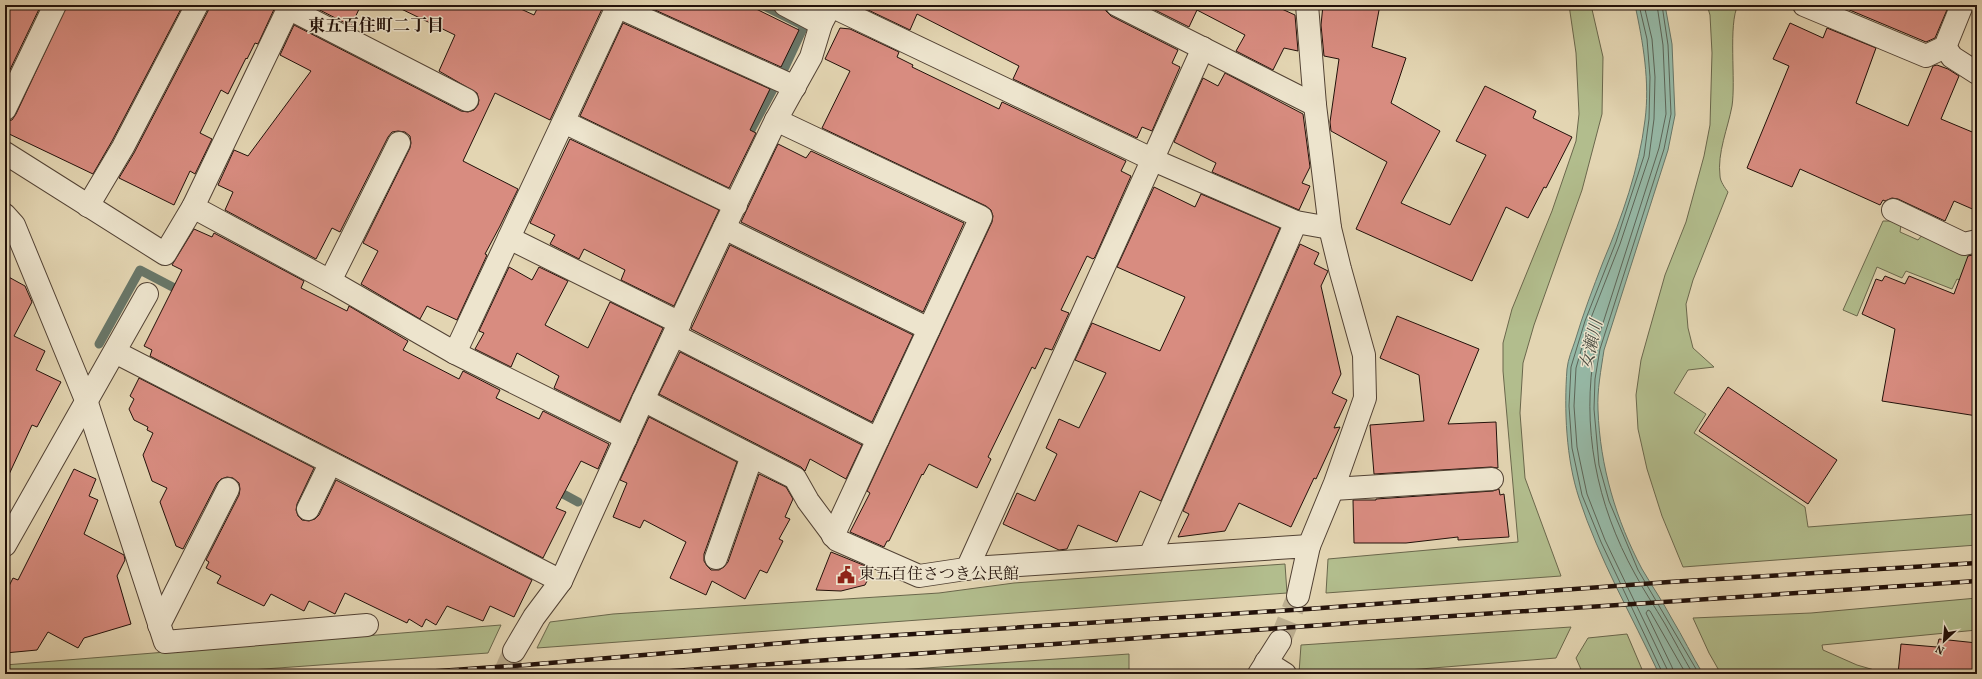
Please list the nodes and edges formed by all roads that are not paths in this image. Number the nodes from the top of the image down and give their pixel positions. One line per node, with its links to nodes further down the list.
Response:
1 (55, 5): 17 (street)
2 (197, 5): 23 (street)
3 (785, 5): 10 (street)
4 (1117, 5): 12 (street)
5 (1307, 5): 16 (street)
6 (1804, 5): 11 (street)
7 (1962, 5): 11 (street)
8 (616, 6): 14 (street); 19 (street)
9 (289, 7): 15 (street); 25 (street)
10 (828, 11): 14 (street); 22 (street)
11 (1945, 47): 13 (street)
12 (1202, 48): 16 (street); 22 (street)
13 (1977, 73)
14 (795, 87): 18 (street)
15 (467, 100)
16 (1315, 105): 30 (street)
17 (5, 109)
18 (776, 120): 24 (street); 36 (street)
19 (564, 122): 24 (street); 31 (street)
20 (399, 143): 33 (street)
21 (5, 152): 23 (street)
22 (1153, 160): 27 (street); 54 (street)
23 (88, 206): 25 (street)
24 (736, 206): 29 (street)
25 (193, 207): 33 (street)
26 (1893, 210): 32 (street)
27 (1296, 222): 30 (street); 52 (street)
28 (8, 227): 39 (street)
29 (724, 228): 35 (street); 36 (street)
30 (1330, 228): 47 (street)
31 (509, 238): 35 (street); 38 (street)
32 (1977, 241)
33 (330, 281): 38 (street)
34 (147, 294): 37 (street)
35 (677, 329): 40 (street); 42 (street)
36 (929, 329): 42 (street)
37 (115, 352): 39 (street); 44 (street)
38 (455, 354): 41 (street)
39 (86, 400): 50 (street); 57 (street)
40 (643, 400): 41 (street); 43 (street)
41 (626, 438): 55 (street)
42 (878, 439): 49 (street)
43 (752, 456): 49 (street); 53 (street)
44 (330, 464): 48 (street); 55 (street)
45 (1492, 479): 47 (street)
46 (228, 489): 57 (street)
47 (1333, 489): 51 (street)
48 (308, 509)
49 (833, 536): 54 (street)
50 (5, 545)
51 (1309, 546): 52 (street); 56 (street)
52 (1150, 556): 54 (street)
53 (716, 558)
54 (967, 569)
55 (561, 581): 60 (street)
56 (1298, 596)
57 (159, 625): 58 (street)
58 (367, 625)
59 (1280, 641): 61 (street)
60 (514, 652)
61 (1262, 668): 62 (street)
62 (1285, 674)

